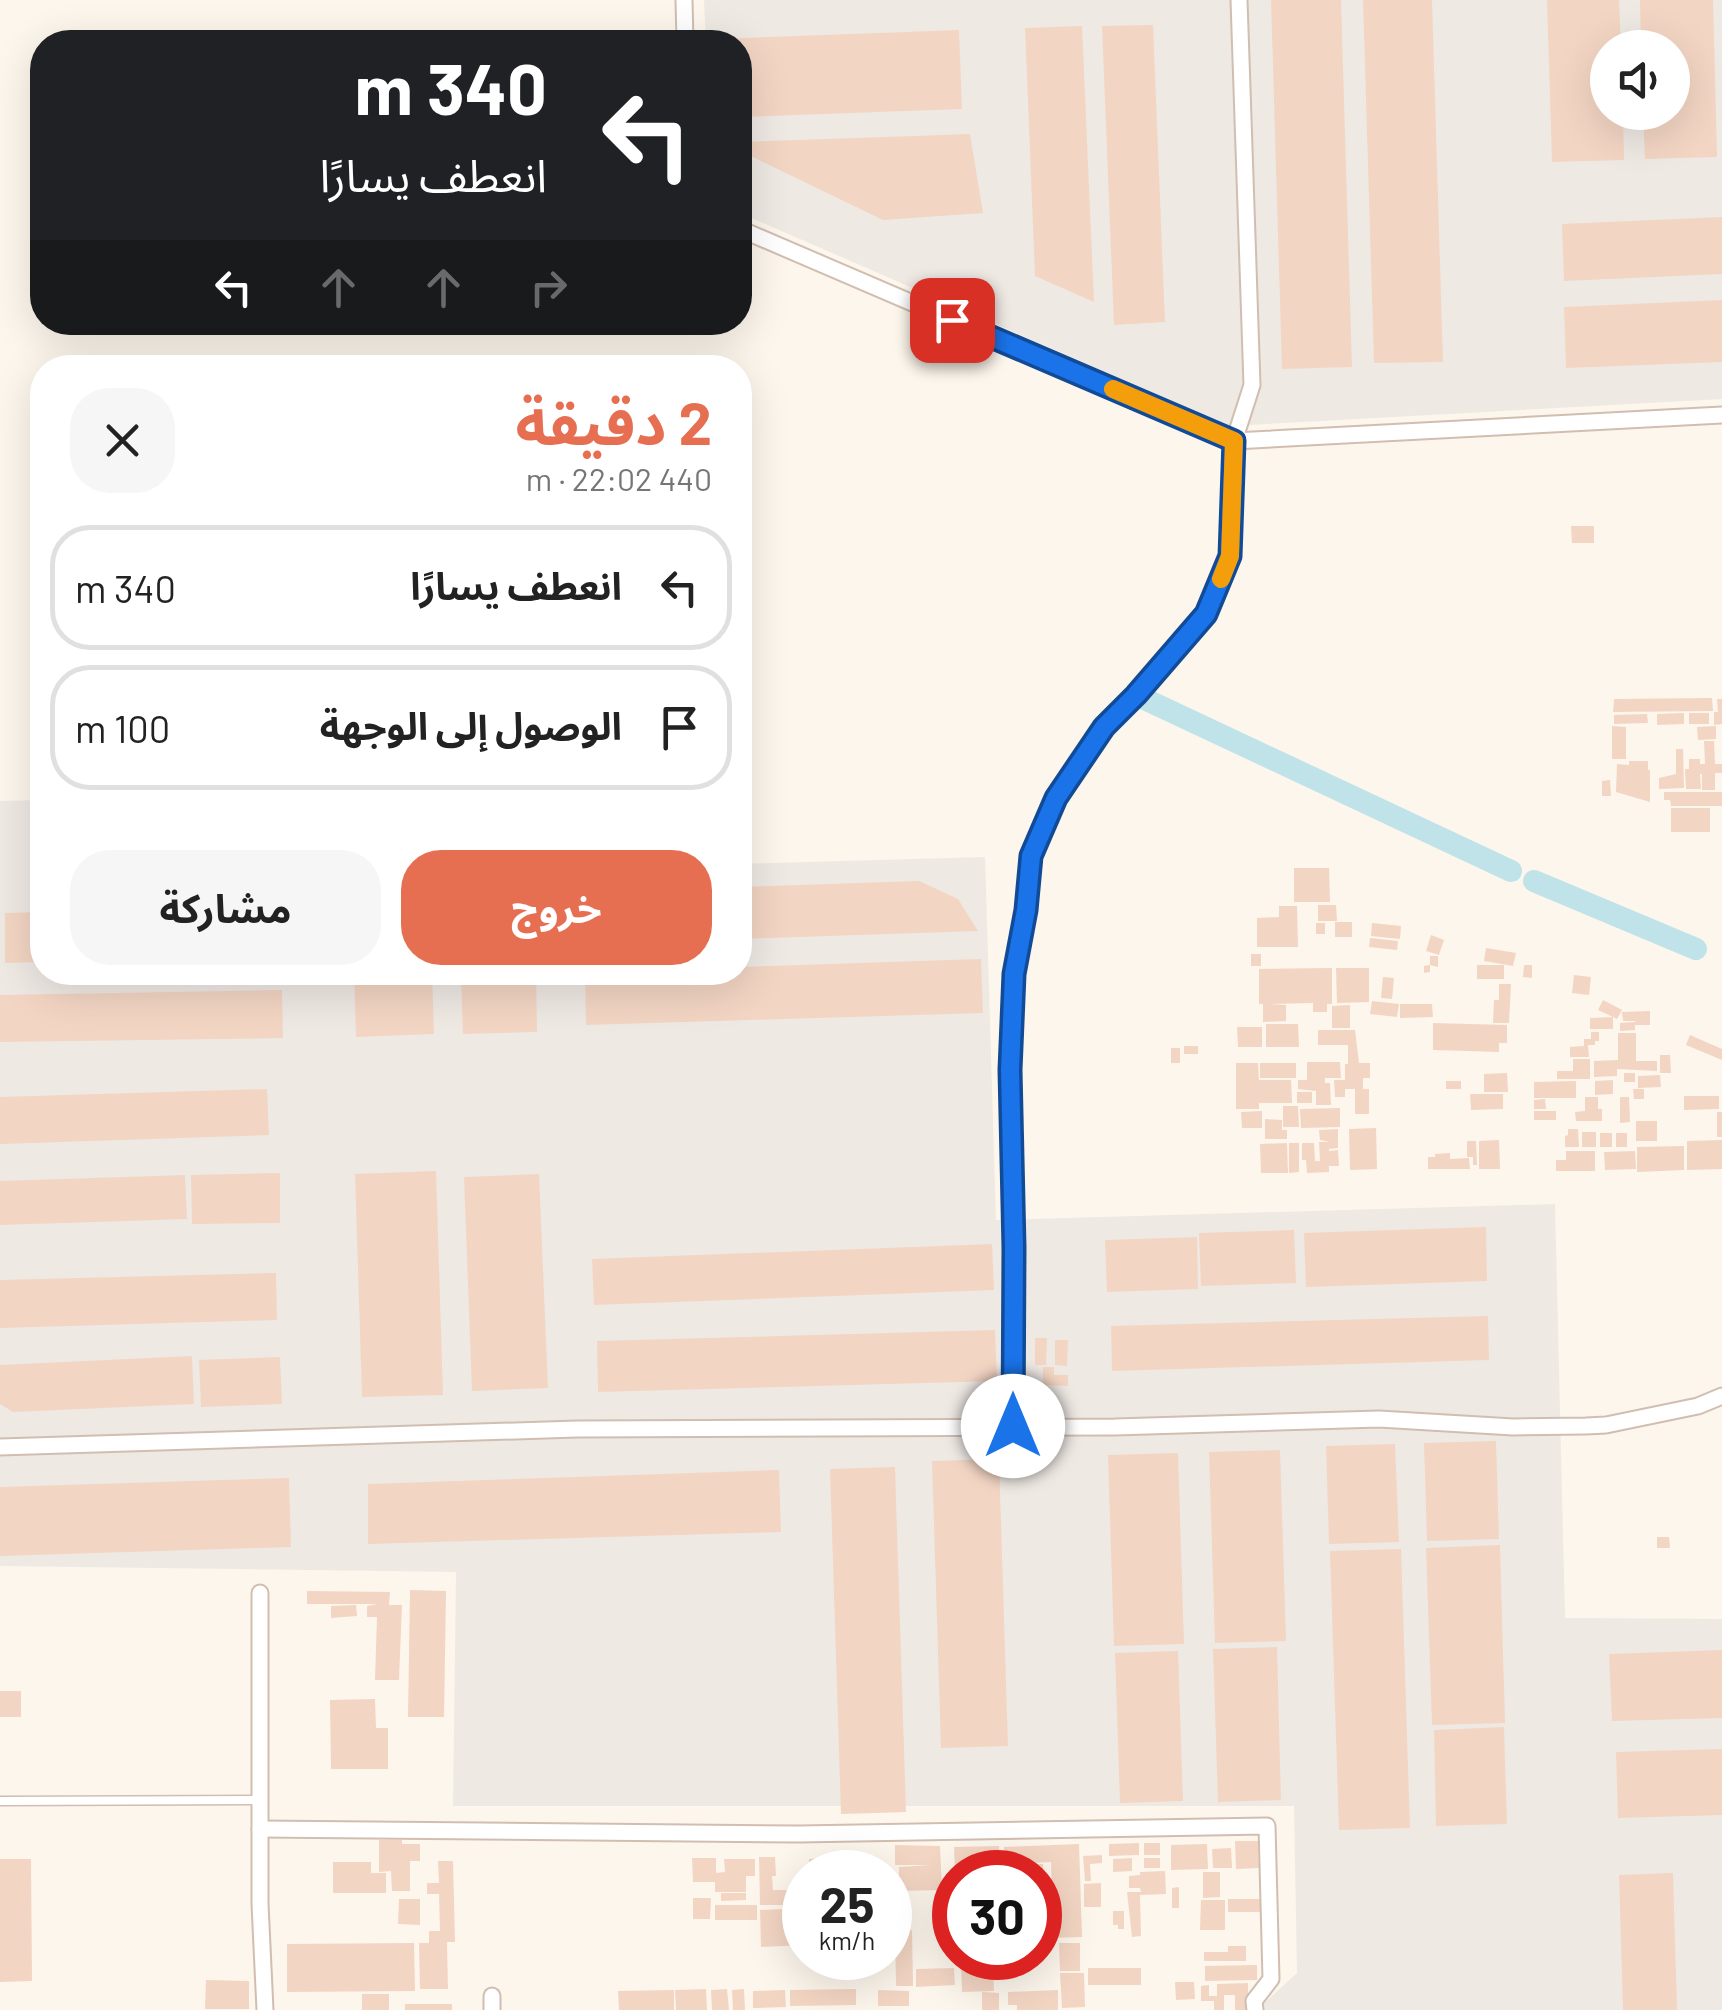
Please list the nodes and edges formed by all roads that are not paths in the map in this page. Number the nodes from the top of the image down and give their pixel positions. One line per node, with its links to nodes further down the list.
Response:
1 (684, 0): 3 (street)
2 (1240, 0): 6 (street)
3 (685, 30)
4 (752, 235): 6 (street)
5 (1722, 416): 6 (street)
6 (1234, 441): 8 (street)
7 (1722, 1396): 8 (street)
8 (1013, 1426): 9 (street)
9 (0, 1447)
10 (260, 1593): 11 (street)
11 (260, 1800): 12 (lane); 13 (street)
12 (0, 1801)
13 (260, 1829): 14 (street); 15 (street)
14 (266, 2010)
15 (1255, 2010)

